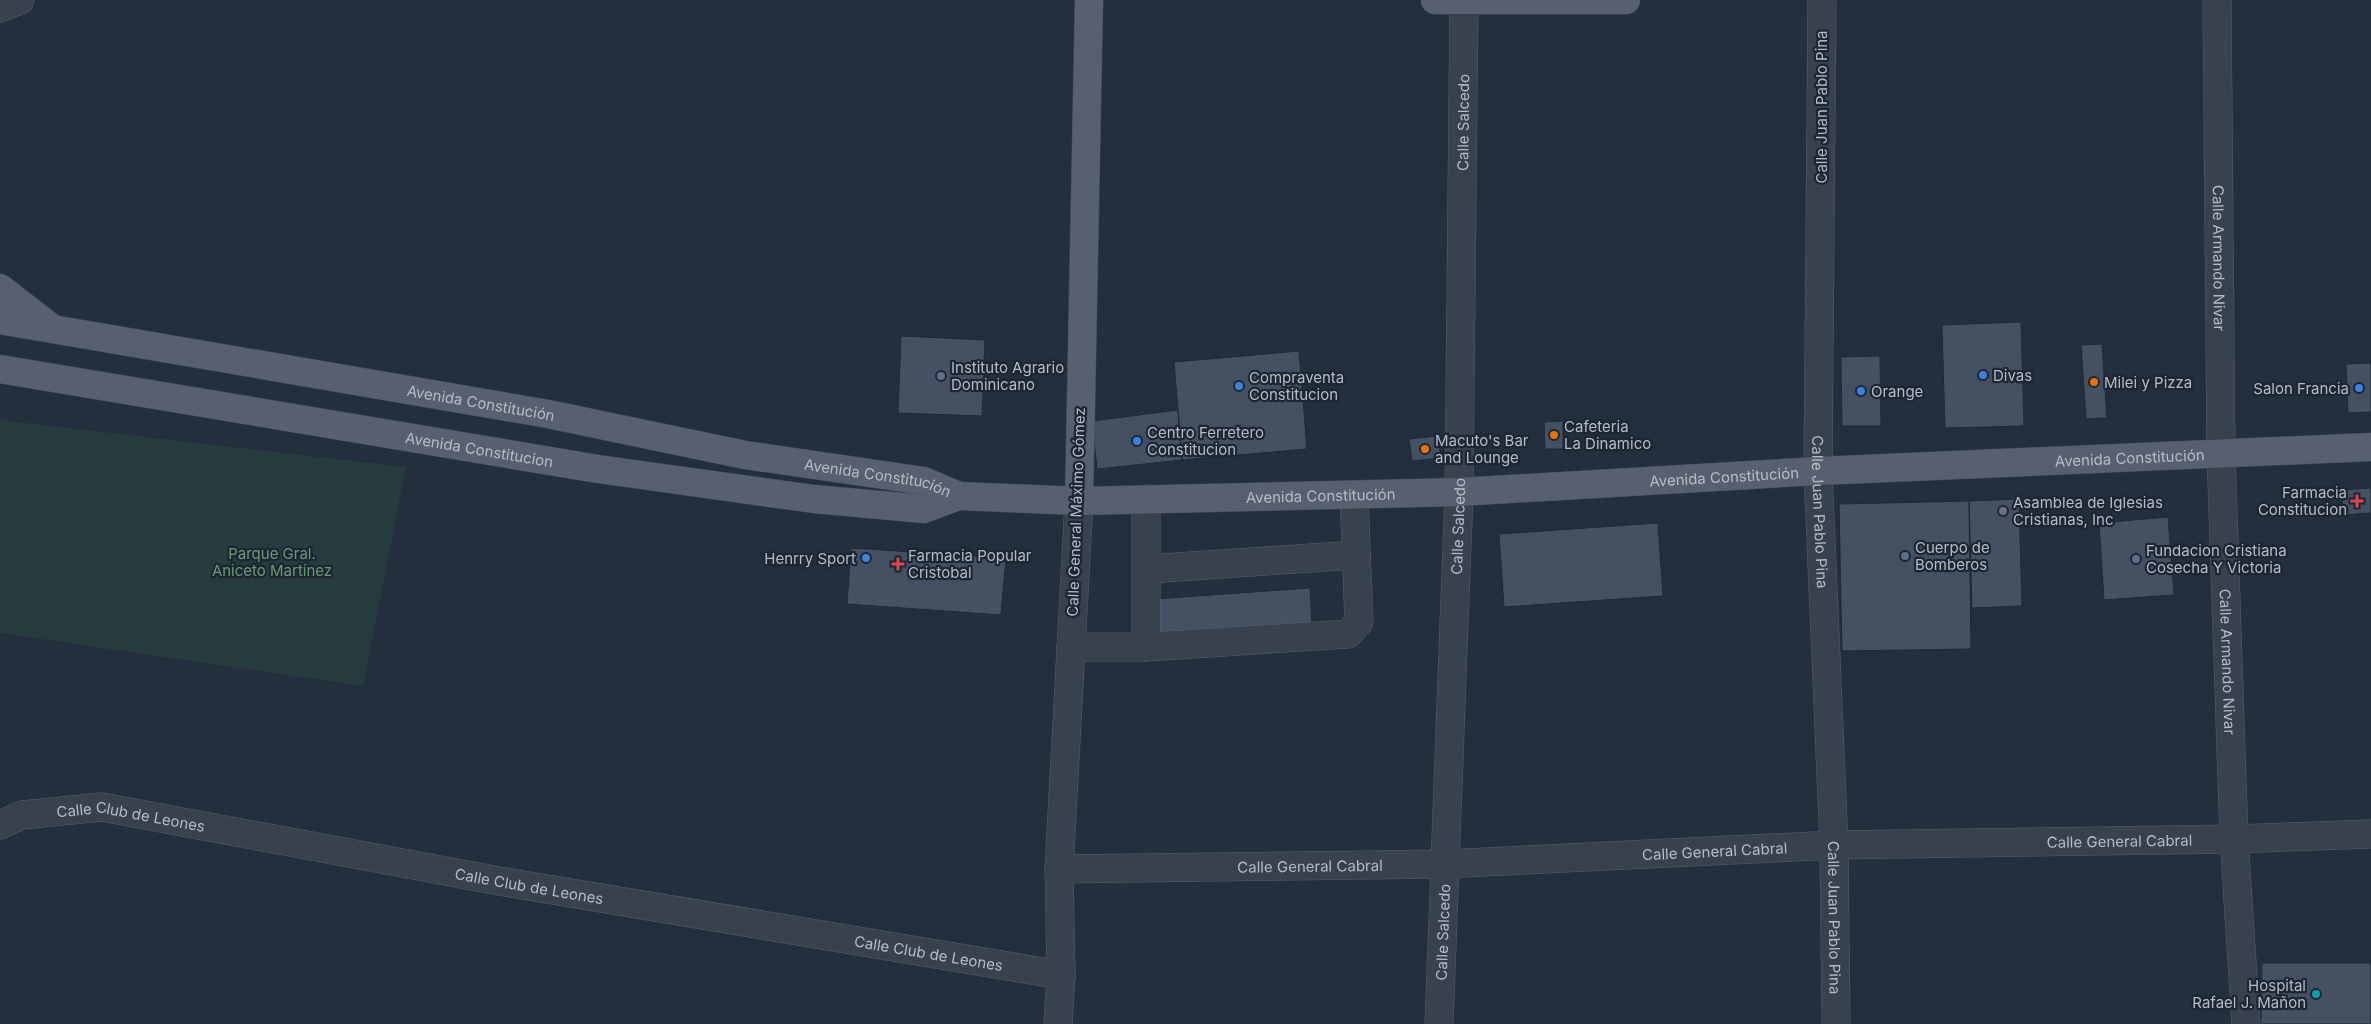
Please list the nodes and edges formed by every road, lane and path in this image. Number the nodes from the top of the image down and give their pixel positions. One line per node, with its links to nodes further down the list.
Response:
1 (20, 0): 8 (street)
2 (1088, 0): 20 (main road, Calle General Máximo Gómez)
3 (1435, 0): 4 (main road)
4 (1464, 0): 5 (main road); 16 (street, Calle Salcedo)
5 (1626, 0)
6 (1822, 0): 15 (street, Calle Juan Pablo Pina)
7 (2217, 0): 14 (street, Calle Armando Nivar)
8 (0, 8)
9 (0, 288): 11 (main road)
10 (0, 320): 11 (main road, Avenida Constitución)
11 (53, 329): 18 (main road, Avenida Constitución)
12 (0, 370): 18 (main road, Avenida Constitucion)
13 (2371, 447): 14 (main road, Avenida Constitución)
14 (2221, 452): 15 (main road, Avenida Constitución); 27 (street, Calle Armando Nivar)
15 (1818, 472): 16 (main road, Avenida Constitución); 28 (street, Calle Juan Pablo Pina)
16 (1460, 492): 17 (main road, Avenida Constitución); 29 (street, Calle Salcedo)
17 (1354, 494): 19 (main road, Avenida Constitución); 21 (street)
18 (958, 496): 20 (main road, Avenida Constitución)
19 (1146, 499): 20 (main road, Avenida Constitución); 22 (street)
20 (1079, 501): 23 (street, Calle General Máximo Gómez)
21 (1356, 555): 22 (street); 24 (street)
22 (1147, 569): 24 (street)
23 (1070, 647): 24 (street); 30 (street, Calle General Máximo Gómez)
24 (1146, 647)
25 (0, 825): 31 (street, Calle Club de Leones)
26 (2371, 834): 27 (street, Calle General Cabral)
27 (2234, 839): 28 (street, Calle General Cabral); 35 (street, Calle Armando Nivar)
28 (1834, 845): 29 (street, Calle General Cabral); 34 (street, Calle Juan Pablo Pina)
29 (1444, 864): 30 (street, Calle General Cabral); 33 (street, Calle Salcedo)
30 (1058, 869): 31 (street, Calle General Máximo Gómez)
31 (1060, 975): 32 (street, Calle General Máximo Gómez)
32 (1058, 1024)
33 (1439, 1024)
34 (1836, 1024)
35 (2246, 1024)

